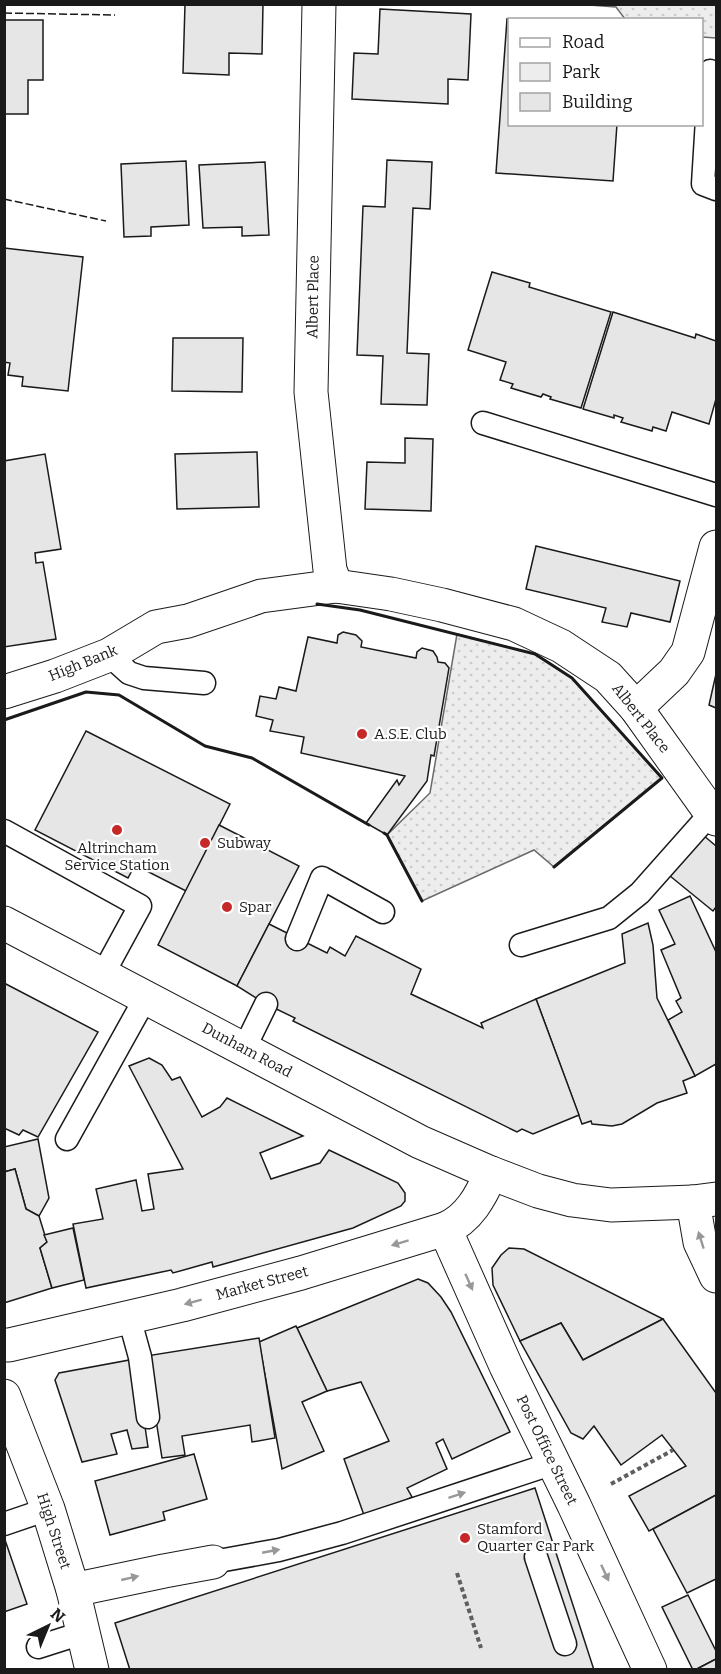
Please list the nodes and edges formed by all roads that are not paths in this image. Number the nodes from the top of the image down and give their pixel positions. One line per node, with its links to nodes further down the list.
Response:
1 (319, 4): 7 (main road, Albert Place)
2 (710, 71): 3 (lane)
3 (717, 189)
4 (483, 423): 5 (lane)
5 (717, 495)
6 (717, 547): 12 (main road)
7 (336, 586): 8 (main road, Albert Place); 12 (main road, Albert Place)
8 (261, 596): 9 (main road, High Bank)
9 (109, 655): 10 (lane); 11 (main road, High Bank)
10 (204, 683)
11 (4, 692)
12 (636, 708): 13 (main road, Albert Place)
13 (714, 816): 18 (lane)
14 (4, 831): 19 (lane)
15 (382, 912): 17 (lane)
16 (4, 923): 19 (main road, Dunham Road)
17 (297, 939)
18 (520, 945)
19 (103, 974): 20 (main road, Dunham Road)
20 (146, 997): 22 (main road, Dunham Road); 23 (lane)
21 (266, 1004): 22 (lane)
22 (244, 1049): 24 (main road, Dunham Road)
23 (67, 1139)
24 (492, 1173): 25 (main road, Dunham Road); 26 (main road, Market Street)
25 (705, 1200): 27 (main road, one-way to 25)
26 (445, 1229): 28 (main road, Market Street, one-way to 28); 32 (main road, Post Office Street, one-way to 32)
27 (717, 1276)
28 (129, 1317): 29 (main road, Market Street); 31 (lane)
29 (4, 1345)
30 (4, 1396): 33 (main road, High Street)
31 (148, 1417)
32 (554, 1463): 36 (lane, one-way to 32); 42 (main road, Post Office Street, one-way to 42)
33 (48, 1509): 34 (lane); 37 (main road, High Street)
34 (4, 1524)
35 (536, 1557): 39 (lane)
36 (213, 1562): 37 (main road, one-way to 36)
37 (73, 1590): 38 (main road, High Street)
38 (82, 1633): 40 (lane); 41 (main road, High Street)
39 (565, 1644)
40 (39, 1647)
41 (92, 1670)
42 (650, 1670)

